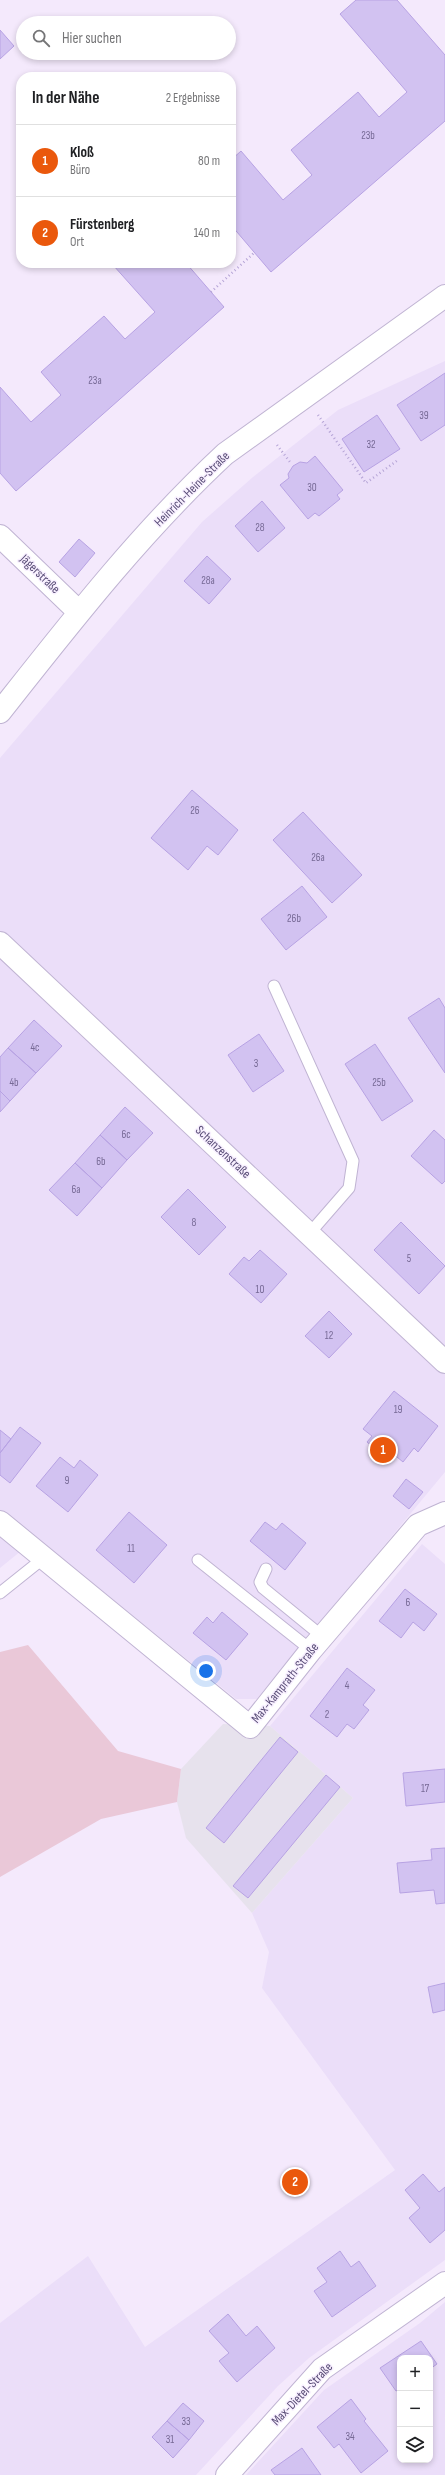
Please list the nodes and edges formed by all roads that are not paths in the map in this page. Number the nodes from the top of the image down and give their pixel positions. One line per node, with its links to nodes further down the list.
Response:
1 (445, 296): 3 (street, Heinrich-Heine-Straße)
2 (0, 536): 3 (street, Jägerstraße)
3 (79, 612): 4 (street, Heinrich-Heine-Straße)
4 (0, 712)
5 (0, 943): 7 (street, Schanzenstraße)
6 (274, 986): 7 (lane)
7 (310, 1234): 8 (street, Schanzenstraße)
8 (445, 1362)
9 (445, 1513): 15 (street, Max-Kamprath-Straße)
10 (0, 1522): 11 (street, Max-Kamprath-Straße)
11 (44, 1557): 14 (lane); 15 (street, Max-Kamprath-Straße)
12 (198, 1560): 15 (lane)
13 (266, 1569): 15 (lane)
14 (0, 1594)
15 (317, 1643)
16 (445, 2283): 17 (street, Max-Dietel-Straße)
17 (227, 2475)

